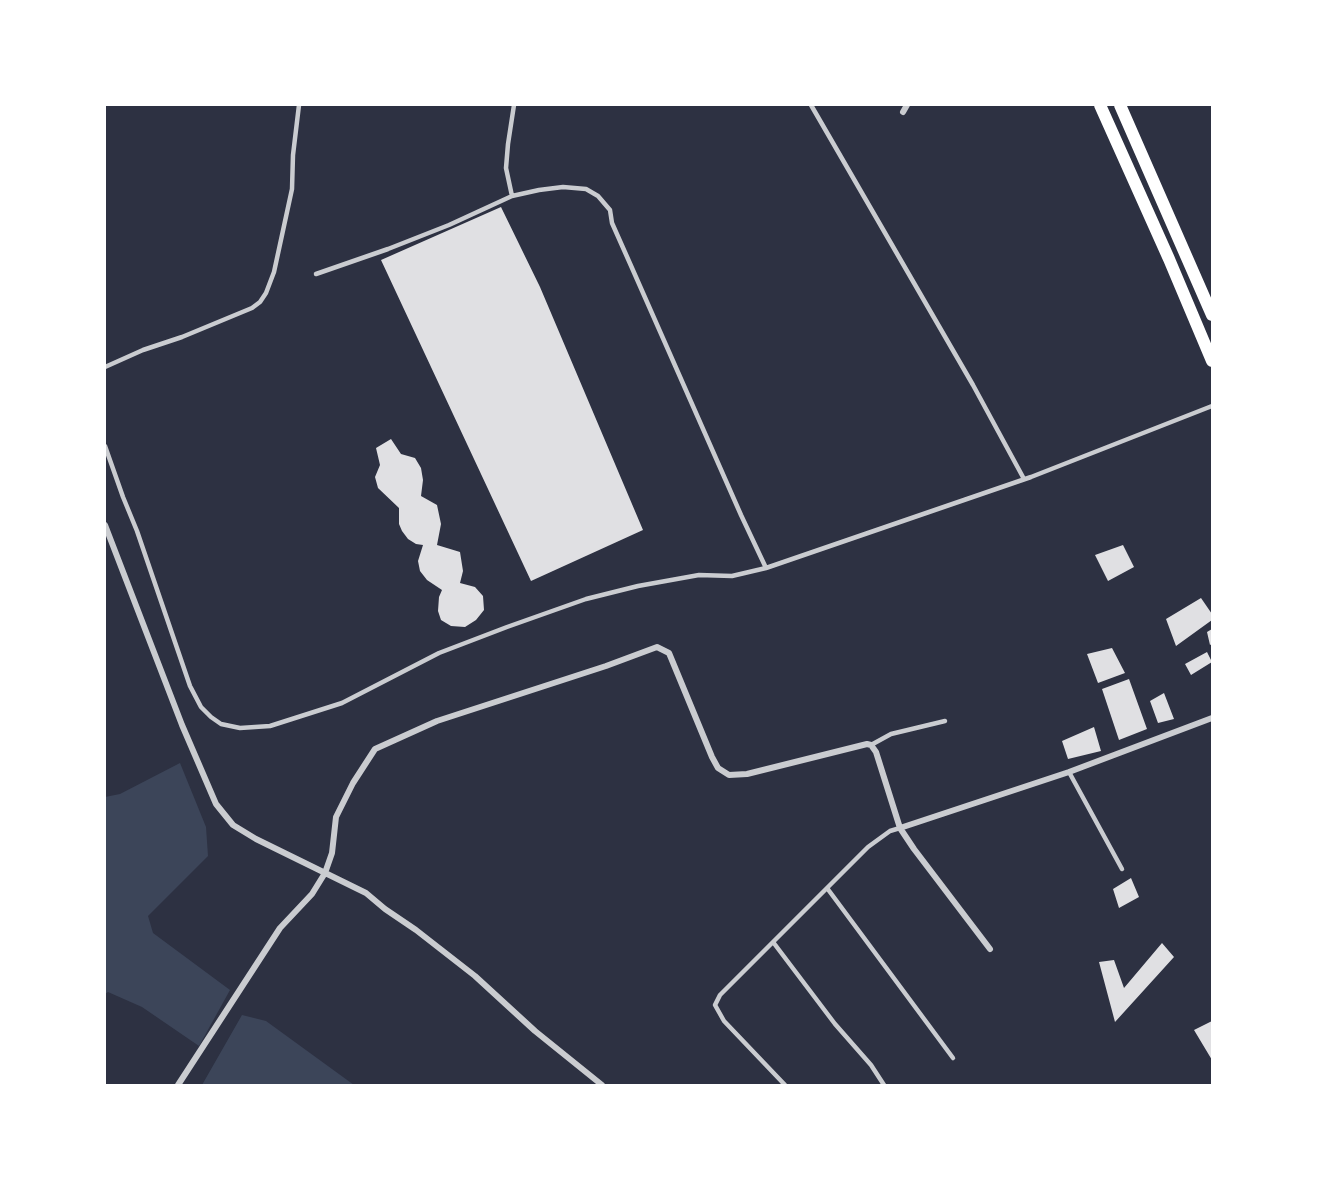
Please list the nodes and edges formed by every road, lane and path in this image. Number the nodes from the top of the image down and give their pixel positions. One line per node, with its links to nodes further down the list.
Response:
1 (299, 105): 10 (lane)
2 (514, 105): 6 (lane)
3 (811, 105): 13 (lane)
4 (1100, 105): 9 (main road)
5 (1120, 105): 8 (main road)
6 (512, 196): 7 (lane); 15 (lane)
7 (316, 274)
8 (1212, 315)
9 (1212, 361)
10 (105, 367)
11 (1212, 406): 13 (lane)
12 (105, 446): 15 (lane)
13 (1024, 479): 15 (lane)
14 (105, 525): 22 (street)
15 (766, 568)
16 (1212, 718): 19 (street)
17 (945, 721): 18 (lane)
18 (871, 744): 20 (street); 22 (street)
19 (1069, 772): 20 (street); 21 (lane)
20 (900, 828): 23 (lane); 25 (street)
21 (1122, 869)
22 (325, 873): 27 (street); 28 (street)
23 (827, 888): 24 (lane); 26 (lane)
24 (773, 942): 29 (lane); 30 (lane)
25 (990, 949)
26 (953, 1058)
27 (178, 1085)
28 (602, 1085)
29 (785, 1085)
30 (884, 1085)

